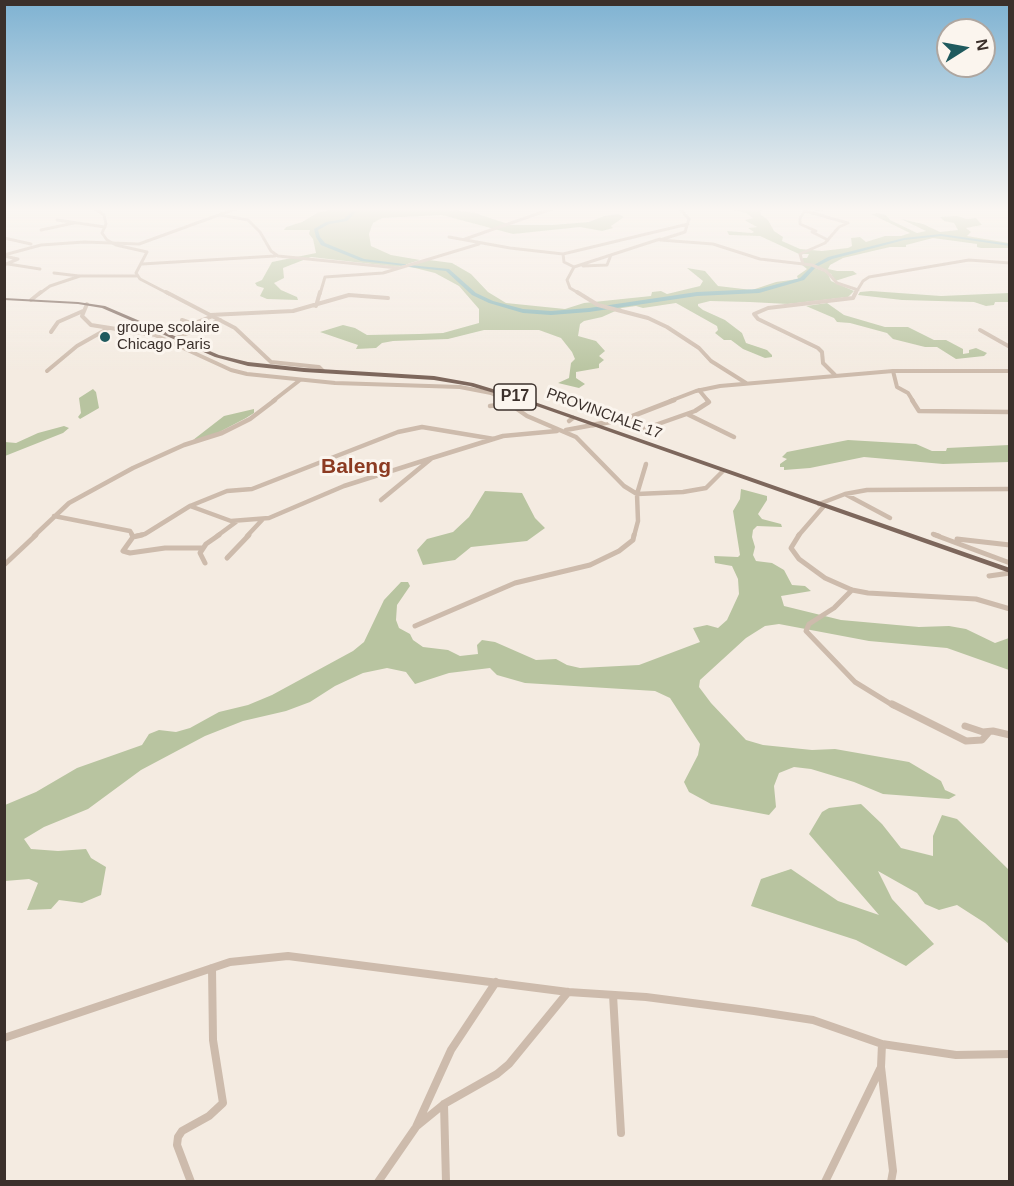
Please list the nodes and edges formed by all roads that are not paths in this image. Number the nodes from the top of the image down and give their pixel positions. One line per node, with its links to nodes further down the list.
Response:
1 (153, 263): 9 (street)
2 (351, 263): 13 (street)
3 (413, 263): 13 (street)
4 (568, 263): 12 (street)
5 (585, 263): 12 (street)
6 (607, 263): 12 (street)
7 (797, 263): 10 (street)
8 (949, 263): 18 (street)
9 (142, 264): 17 (street)
10 (803, 264): 18 (street)
11 (6, 265): 14 (street)
12 (577, 266): 41 (street)
13 (398, 268): 23 (street)
14 (40, 269)
15 (54, 273): 16 (street)
16 (80, 276): 17 (street); 21 (street)
17 (136, 276): 25 (street)
18 (858, 290): 39 (street)
19 (4, 298): 21 (main road, PROVINCIALE 17 / P17)
20 (388, 298): 23 (street)
21 (32, 300): 22 (main road, PROVINCIALE 17 / P17)
22 (87, 304): 24 (street); 33 (main road, PROVINCIALE 17 / P17)
23 (316, 306): 25 (street)
24 (83, 311): 30 (street); 32 (street)
25 (212, 315): 27 (street); 28 (street)
26 (182, 320): 28 (street)
27 (220, 320): 29 (street); 36 (street)
28 (192, 324): 29 (street)
29 (203, 327): 33 (street)
30 (107, 329): 35 (street); 40 (street)
31 (980, 330): 34 (street)
32 (51, 332)
33 (176, 338): 36 (main road, PROVINCIALE 17 / P17)
34 (1010, 347)
35 (47, 371)
36 (323, 371): 43 (main road, PROVINCIALE 17 / P17)
37 (893, 371): 38 (street); 39 (street); 46 (street)
38 (1010, 371)
39 (835, 375): 41 (street)
40 (300, 380): 44 (street); 63 (street)
41 (746, 383): 42 (street)
42 (699, 390): 47 (street); 49 (street)
43 (527, 401): 44 (street); 48 (main road, PROVINCIALE 17 / P17)
44 (512, 404): 45 (street); 51 (street)
45 (490, 406)
46 (1010, 412)
47 (687, 414): 49 (street); 52 (street)
48 (569, 421): 50 (main road, PROVINCIALE 17 / P17); 51 (street)
49 (617, 421): 50 (street)
50 (593, 425): 51 (street); 56 (main road, PROVINCIALE 17 / P17)
51 (561, 430): 53 (street); 58 (street)
52 (734, 437)
53 (494, 439): 54 (street); 62 (street)
54 (432, 458): 60 (street); 65 (street)
55 (646, 464): 58 (street)
56 (723, 471): 58 (street); 61 (main road, PROVINCIALE 17 / P17)
57 (1010, 489): 59 (street)
58 (637, 494): 80 (street)
59 (845, 494): 61 (street); 64 (street)
60 (381, 500)
61 (821, 505): 76 (main road, PROVINCIALE 17 / P17); 78 (street)
62 (190, 506): 66 (street); 68 (street)
63 (54, 516): 68 (street); 75 (street)
64 (890, 518)
65 (263, 519): 66 (street); 72 (street)
66 (238, 521): 71 (street)
67 (933, 534): 69 (street)
68 (133, 537): 71 (street)
69 (950, 539): 70 (street); 74 (street)
70 (1010, 545)
71 (203, 548): 73 (street)
72 (227, 558)
73 (205, 563)
74 (1010, 563)
75 (4, 565)
76 (1010, 572): 77 (street)
77 (989, 576)
78 (852, 590): 79 (street); 82 (street)
79 (1010, 609)
80 (415, 626)
81 (965, 726): 82 (street)
82 (989, 732): 83 (street)
83 (1010, 735)
84 (212, 968): 85 (street); 88 (street); 96 (street)
85 (496, 982): 86 (street); 93 (street)
86 (568, 992): 87 (street); 92 (street)
87 (613, 995): 89 (street); 94 (street)
88 (4, 1038)
89 (882, 1044): 90 (street); 91 (street)
90 (1010, 1054)
91 (881, 1067): 95 (street); 99 (street)
92 (444, 1104): 93 (street); 98 (street)
93 (416, 1127): 97 (street)
94 (621, 1132)
95 (893, 1178)
96 (190, 1182)
97 (378, 1182)
98 (446, 1182)
99 (825, 1182)

